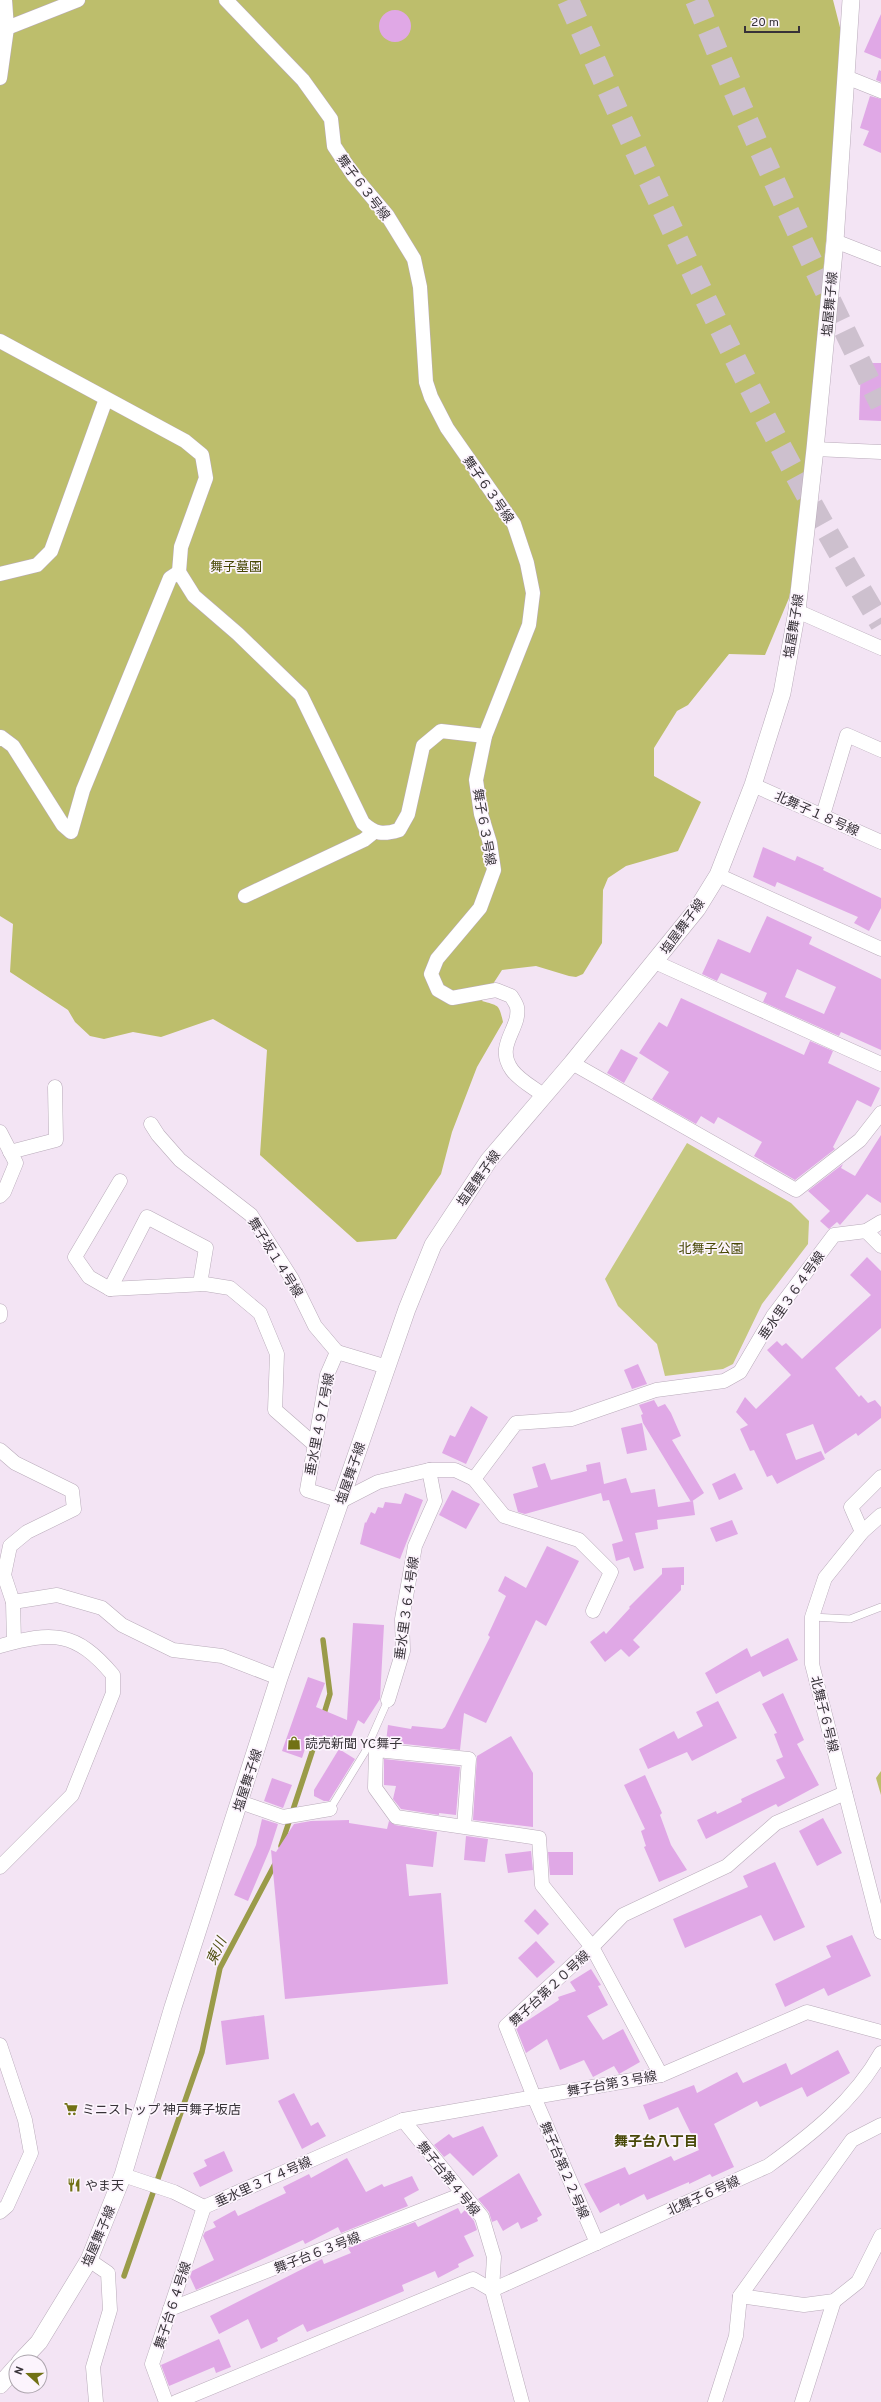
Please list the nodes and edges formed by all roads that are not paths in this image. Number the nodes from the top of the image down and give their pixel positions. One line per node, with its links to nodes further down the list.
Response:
1 (5, 0): 5 (street)
2 (78, 0): 5 (street)
3 (226, 0): 19 (street, 舞子６３号線)
4 (852, 0): 6 (street, 塩屋舞子線)
5 (7, 28): 7 (street)
6 (846, 77): 8 (street); 9 (street, 塩屋舞子線)
7 (0, 78)
8 (881, 91)
9 (835, 241): 10 (street); 13 (street, 塩屋舞子線)
10 (881, 259)
11 (0, 341): 12 (street)
12 (106, 399): 15 (street); 16 (street)
13 (816, 449): 14 (street); 17 (street, 塩屋舞子線)
14 (881, 452)
15 (179, 572): 20 (street); 24 (street)
16 (0, 574)
17 (797, 611): 18 (street); 22 (street, 塩屋舞子線)
18 (881, 648)
19 (485, 736): 24 (street); 33 (street, 舞子６３号線)
20 (0, 739)
21 (881, 750): 23 (street)
22 (753, 785): 23 (street, 北舞子１８号線); 26 (street, 塩屋舞子線)
23 (823, 815): 25 (street, 北舞子１８号線)
24 (374, 832): 27 (street)
25 (881, 842)
26 (718, 875): 28 (street); 29 (street, 塩屋舞子線)
27 (245, 896)
28 (881, 949)
29 (655, 962): 30 (street, 塩屋舞子線); 31 (street)
30 (572, 1063): 33 (street, 塩屋舞子線); 34 (street)
31 (881, 1064)
32 (55, 1087): 37 (street)
33 (544, 1096): 48 (street, 塩屋舞子線)
34 (881, 1113)
35 (151, 1124): 47 (street, 舞子坂１４号線)
36 (0, 1132): 37 (street)
37 (10, 1152): 39 (street)
38 (120, 1181): 44 (street)
39 (0, 1196)
40 (881, 1222): 41 (street)
41 (866, 1231): 42 (street); 53 (street, 垂水里３６４号線)
42 (881, 1246)
43 (200, 1284): 44 (street); 44 (street); 49 (street)
44 (110, 1288)
45 (0, 1311): 46 (street)
46 (0, 1316)
47 (337, 1352): 48 (street); 49 (street, 垂水里４９７号線)
48 (387, 1367): 54 (street, 塩屋舞子線)
49 (315, 1445): 54 (street, 垂水里４９７号線)
50 (0, 1450): 57 (street)
51 (429, 1470): 53 (street); 54 (street); 64 (street, 垂水里３６４号線)
52 (881, 1477): 56 (street)
53 (474, 1479): 59 (street)
54 (341, 1501): 63 (street, 塩屋舞子線)
55 (881, 1515): 56 (street, 北舞子６号線)
56 (862, 1532): 60 (street, 北舞子６号線)
57 (13, 1602): 61 (street); 63 (street)
58 (881, 1607): 60 (lane)
59 (593, 1611)
60 (812, 1617): 65 (street, 北舞子６号線)
61 (14, 1642): 62 (street); 69 (street)
62 (0, 1646)
63 (279, 1678): 66 (street, 塩屋舞子線)
64 (388, 1700): 67 (lane, 垂水里３６４号線)
65 (845, 1792): 70 (street, 北舞子６号線); 71 (street)
66 (240, 1802): 67 (street, 垂水里３６４号線); 79 (street, 塩屋舞子線)
67 (330, 1809)
68 (464, 1827): 68 (street); 71 (street)
69 (0, 1867)
70 (881, 1932)
71 (592, 1947): 75 (street, 舞子台第２０号線); 76 (street, 舞子台第２０号線)
72 (881, 2032): 75 (street, 舞子台第３号線)
73 (0, 2045): 82 (street)
74 (881, 2053): 84 (street, 北舞子６号線)
75 (661, 2075): 76 (street, 舞子台第３号線)
76 (534, 2097): 77 (street, 舞子台第３号線); 84 (street, 舞子台第２２号線)
77 (403, 2120): 80 (street, 舞子台第４号線); 81 (street, 垂水里３７４号線)
78 (881, 2125): 87 (street)
79 (123, 2175): 81 (street, 垂水里３７４号線); 85 (street, 塩屋舞子線)
80 (463, 2194): 86 (street, 舞子台第４号線); 89 (street, 舞子台６３号線)
81 (204, 2207): 89 (street, 舞子台６４号線)
82 (0, 2212)
83 (881, 2236): 88 (street)
84 (597, 2243): 86 (street, 北舞子６号線)
85 (90, 2260): 90 (street, 塩屋舞子線); 93 (street)
86 (492, 2290): 95 (street); 96 (street, 舞子台第４号線)
87 (740, 2296): 88 (street); 97 (street)
88 (834, 2302): 98 (street)
89 (170, 2309): 94 (street, 舞子台６４号線)
90 (28, 2354)
91 (8, 2376): 92 (street)
92 (0, 2385)
93 (96, 2402)
94 (166, 2402)
95 (176, 2402)
96 (522, 2402)
97 (715, 2402)
98 (802, 2402)

